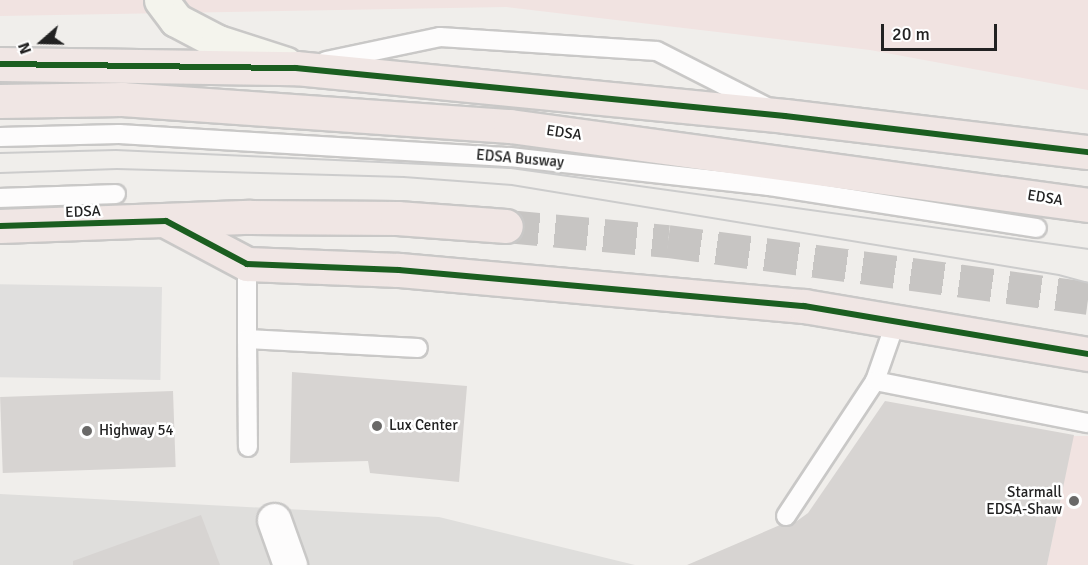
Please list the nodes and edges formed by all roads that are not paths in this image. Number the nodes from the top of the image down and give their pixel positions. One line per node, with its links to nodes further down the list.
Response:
1 (161, 0): 3 (main road)
2 (0, 64): 3 (highway)
3 (296, 68): 5 (highway); 5 (lane)
4 (0, 100): 10 (highway, EDSA)
5 (785, 116): 7 (highway)
6 (0, 137): 14 (lane, EDSA Busway)
7 (1088, 152)
8 (116, 194): 9 (lane)
9 (0, 198)
10 (1088, 205)
11 (166, 221): 12 (highway, EDSA); 13 (highway, EDSA); 15 (highway)
12 (0, 226)
13 (506, 226)
14 (1037, 228)
15 (247, 264): 16 (highway); 17 (lane)
16 (896, 321): 19 (highway); 20 (lane)
17 (247, 339): 18 (lane); 22 (lane)
18 (418, 348)
19 (1088, 354)
20 (875, 381): 21 (lane); 23 (lane)
21 (1088, 423)
22 (248, 447)
23 (786, 516)
24 (274, 520): 25 (street)
25 (291, 565)

